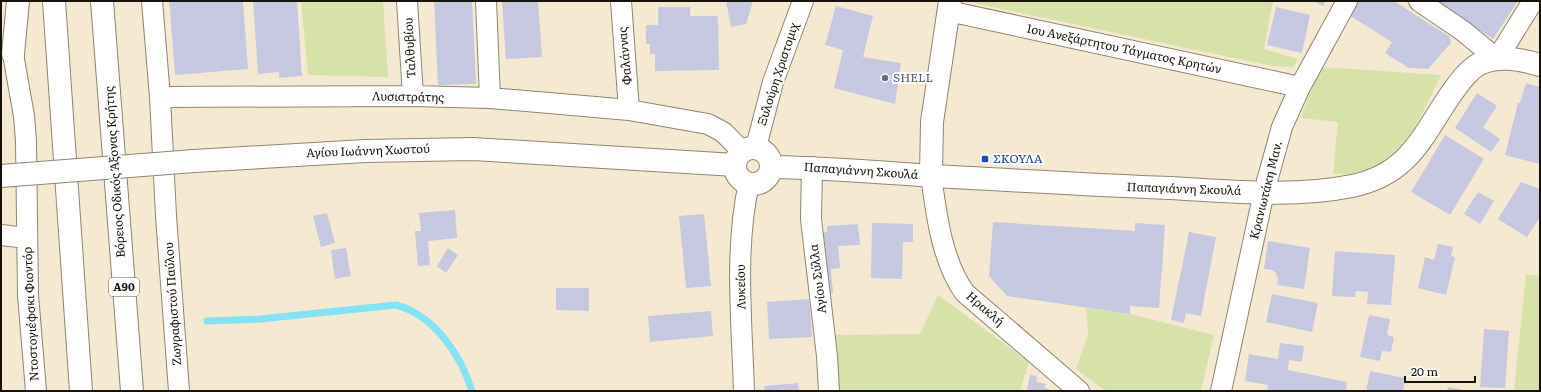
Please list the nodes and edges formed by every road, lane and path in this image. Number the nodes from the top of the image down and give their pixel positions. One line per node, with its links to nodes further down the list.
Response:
1 (11, 1): 14 (street, Ντοστογιέφσκι Φιοντόρ)
2 (18, 1): 14 (main road)
3 (54, 1): 33 (main road)
4 (102, 1): 34 (main road, Βόρειος Οδικός Άξονας Κρήτης / Α90)
5 (152, 1): 20 (street)
6 (407, 1): 19 (street, Ταλθυβίου)
7 (486, 1): 21 (street)
8 (621, 1): 22 (street, Φαλάννας)
9 (802, 1): 23 (street, Ξυλούρη Χριστομιχ)
10 (1347, 1): 18 (street, Κρανιωτάκη Μαν.)
11 (1418, 1): 15 (street)
12 (1533, 1): 15 (street)
13 (949, 6): 18 (street, 1ου Ανεξάρτητου Τάγματος Κρητών); 27 (main road)
14 (13, 54): 17 (street); 31 (street, Ντοστογιέφσκι Φιοντόρ)
15 (1497, 59): 16 (main road, Παπαγιάννη Σκουλά); 29 (main road, Παπαγιάννη Σκουλά)
16 (1540, 65)
17 (1, 80)
18 (1300, 87): 29 (street, Κρανιωτάκη Μαν.)
19 (412, 96): 20 (street, Λυσιστράτης); 21 (street, Λυσιστράτης)
20 (160, 97): 35 (street, Ζωγραφιστού Παύλου)
21 (490, 98): 22 (street, Λυσιστράτης)
22 (629, 110): 23 (street, Λυσιστράτης)
23 (744, 154): 24 (main road); 26 (main road, Αγίου Ιωάννη Χωστού, bridge); 28 (main road)
24 (772, 167): 25 (main road, Παπαγιάννη Σκουλά); 28 (main road)
25 (812, 168): 27 (main road, Παπαγιάννη Σκουλά); 37 (street, Αγίου Σύλλα)
26 (1, 176)
27 (931, 176): 29 (main road, Παπαγιάννη Σκουλά); 38 (street, Ηρακλή)
28 (749, 183): 36 (street, Λυκείου)
29 (1264, 192): 39 (street, Κρανιωτάκη Μαν.)
30 (1, 235): 31 (street)
31 (27, 238): 32 (street, Ντοστογιέφσκι Φιοντόρ)
32 (36, 391)
33 (81, 391)
34 (132, 391)
35 (179, 391)
36 (744, 391)
37 (829, 391)
38 (1080, 391)
39 (1221, 391)

